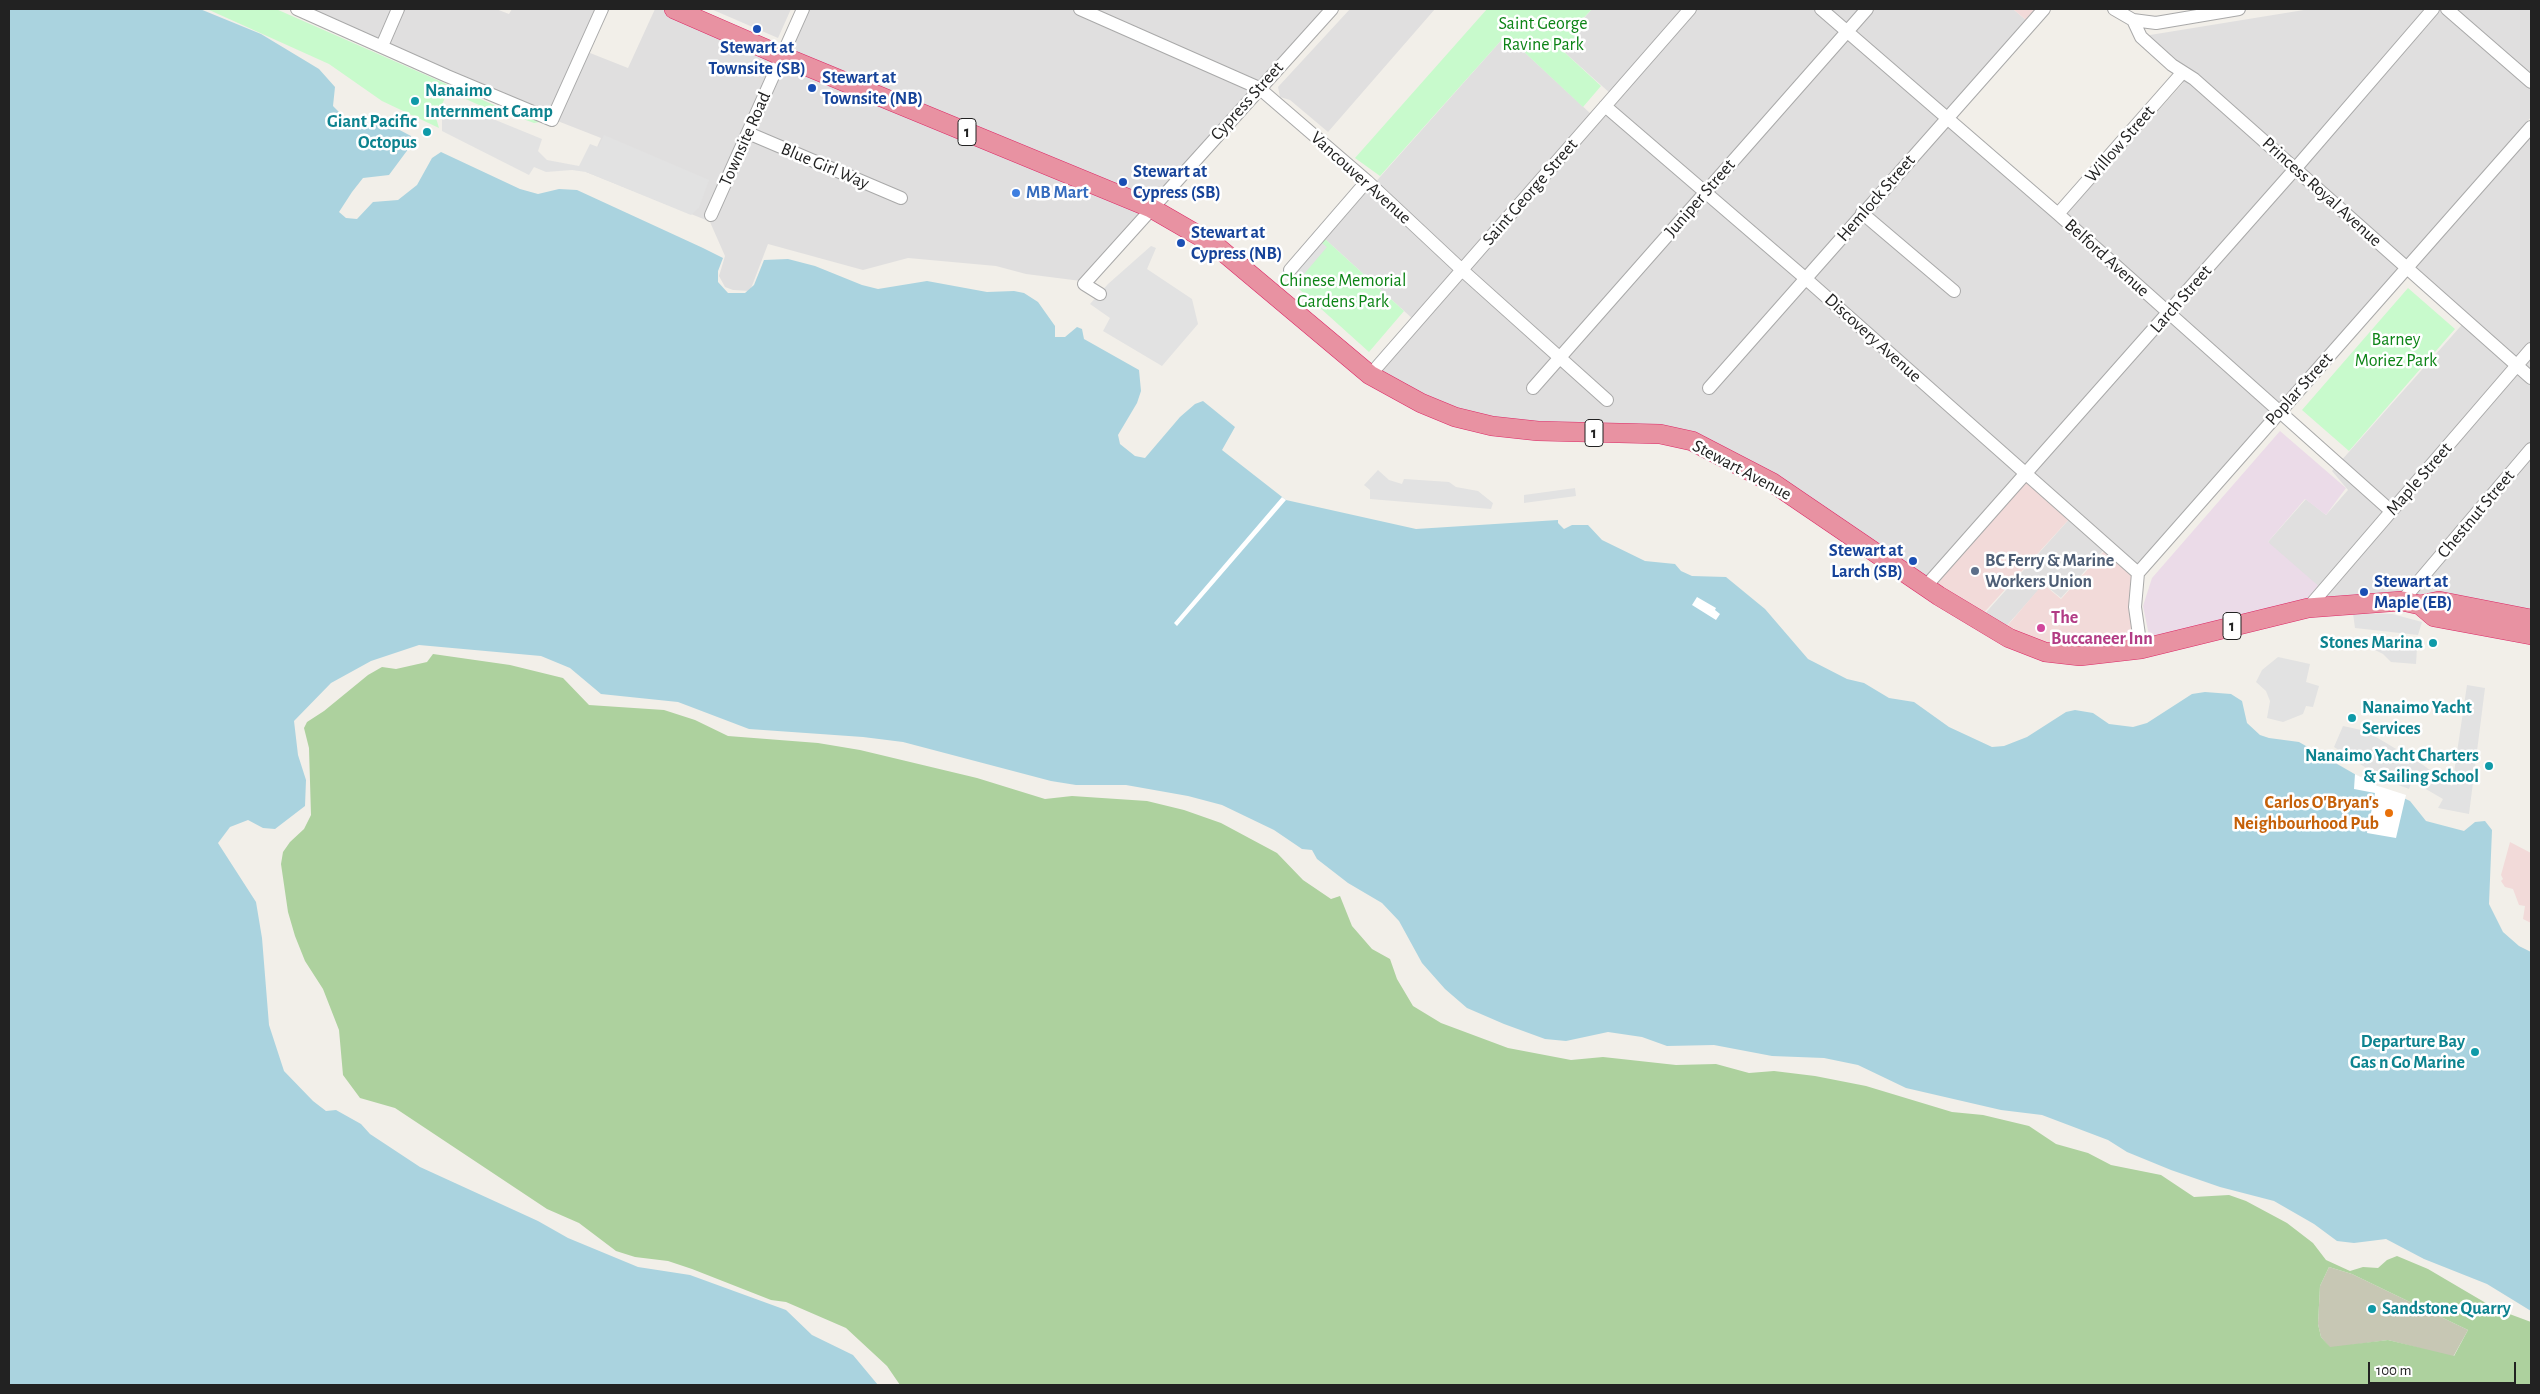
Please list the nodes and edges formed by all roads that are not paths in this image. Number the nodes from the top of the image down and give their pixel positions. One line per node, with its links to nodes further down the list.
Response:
1 (297, 9): 18 (street)
2 (398, 9): 18 (street)
3 (602, 9): 18 (street)
4 (674, 9): 19 (highway, Stewart Avenue / 1)
5 (803, 9): 19 (street, Townsite Road)
6 (1080, 9): 22 (street, Vancouver Avenue)
7 (1332, 9): 22 (street, Cypress Street)
8 (1690, 9): 23 (street, Saint George Street)
9 (1821, 9): 17 (street, Belford Avenue)
10 (1867, 9): 17 (street, Juniper Street)
11 (2044, 9): 24 (street, Hemlock Street)
12 (2114, 9): 16 (street, Princess Royal Avenue)
13 (2239, 9): 16 (street)
14 (2433, 9): 27 (street, Larch Street)
15 (2447, 9): 21 (street)
16 (2133, 20): 20 (street, Princess Royal Avenue)
17 (1846, 31): 24 (street, Belford Avenue); 29 (street, Juniper Street)
18 (382, 46)
19 (782, 56): 26 (street, Townsite Road); 31 (highway, Stewart Avenue / 1)
20 (2182, 73): 27 (street, Princess Royal Avenue); 33 (street, Willow Street)
21 (2531, 82)
22 (1259, 88): 28 (street, Vancouver Avenue); 31 (street, Cypress Street)
23 (1605, 106): 29 (street, Discovery Avenue); 37 (street, Saint George Street)
24 (1946, 118): 32 (street, Hemlock Street); 33 (street, Belford Avenue)
25 (2531, 126): 35 (street, Poplar Street)
26 (748, 133): 30 (street, Blue Girl Way); 34 (street, Townsite Road)
27 (2296, 169): 35 (street, Princess Royal Avenue); 41 (street, Larch Street)
28 (1367, 181): 36 (street); 37 (street, Vancouver Avenue)
29 (1705, 192): 38 (street, Discovery Avenue); 43 (street, Juniper Street)
30 (901, 198)
31 (1151, 208): 40 (street, Cypress Street); 45 (highway, Stewart Avenue / 1)
32 (1862, 213): 38 (street, Hemlock Street); 39 (street)
33 (2058, 214): 41 (street, Belford Avenue)
34 (711, 215)
35 (2407, 268): 44 (street, Princess Royal Avenue); 50 (street, Poplar Street)
36 (1290, 270)
37 (1462, 270): 43 (street, Vancouver Avenue); 45 (street, Saint George Street)
38 (1805, 278): 48 (street, Hemlock Street); 52 (street, Discovery Avenue)
39 (1954, 291)
40 (1100, 294)
41 (2169, 313): 50 (street, Belford Avenue); 52 (street, Larch Street)
42 (2531, 349): 44 (street, Maple Street)
43 (1560, 358): 47 (street, Juniper Street); 49 (street, Vancouver Avenue)
44 (2517, 366): 46 (street, Princess Royal Avenue); 53 (street, Maple Street)
45 (1370, 375): 55 (highway, Stewart Avenue / 1)
46 (2531, 378)
47 (1533, 388)
48 (1709, 388)
49 (1607, 400)
50 (2279, 411): 53 (street, Belford Avenue); 54 (street, Poplar Street)
51 (2531, 449): 56 (street, Chestnut Street)
52 (2026, 474): 54 (street, Discovery Avenue); 55 (street, Larch Street)
53 (2391, 511): 57 (street, Maple Street)
54 (2138, 573): 60 (street)
55 (1926, 586): 60 (highway, Stewart Avenue / 1)
56 (2411, 603): 57 (highway, Stewart Avenue / 1); 58 (highway, Stewart Avenue / 1); 59 (highway)
57 (2308, 608): 60 (highway, Stewart Avenue / 1)
58 (2531, 618)
59 (2531, 635)
60 (2141, 649)

